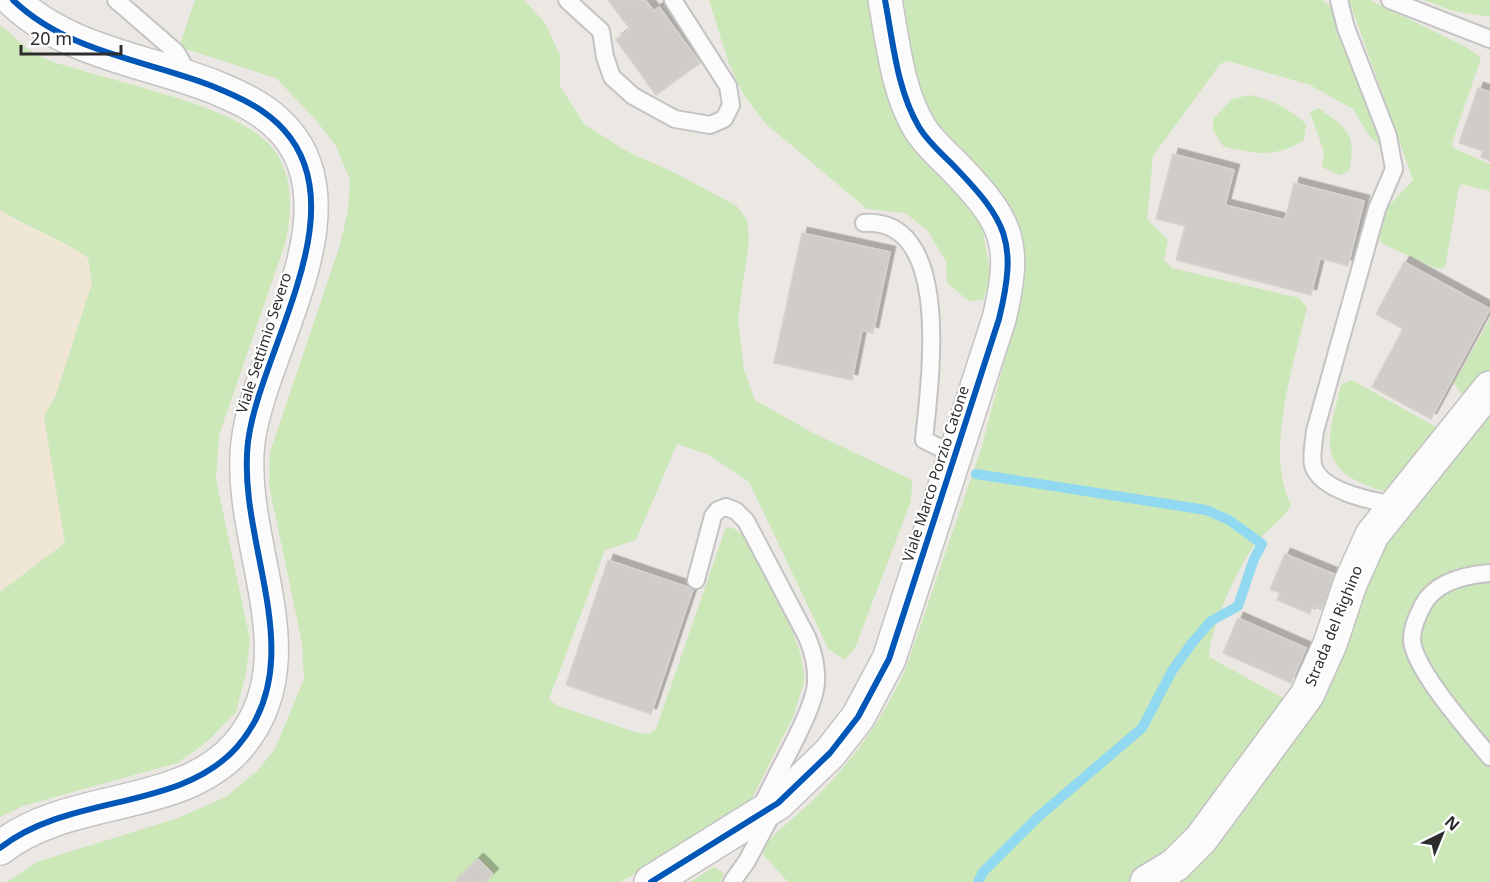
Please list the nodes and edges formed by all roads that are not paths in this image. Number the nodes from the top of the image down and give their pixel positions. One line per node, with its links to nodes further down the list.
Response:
1 (14, 0): 9 (street, Viale Settimio Severo)
2 (116, 0): 9 (lane)
3 (567, 0): 4 (lane)
4 (673, 0)
5 (885, 0): 12 (street, Viale Marco Porzio Catone)
6 (1339, 0): 13 (lane)
7 (1390, 0): 8 (lane)
8 (1490, 39)
9 (191, 78): 18 (street, Viale Settimio Severo)
10 (864, 223): 12 (lane)
11 (1490, 388): 13 (street, Strada del Righino)
12 (955, 455): 17 (street, Viale Marco Porzio Catone)
13 (1396, 505): 21 (street, Strada del Righino)
14 (1490, 573): 16 (lane)
15 (696, 580): 17 (lane)
16 (1490, 757)
17 (767, 810): 19 (street, Viale Marco Porzio Catone); 20 (lane)
18 (0, 848)
19 (651, 882)
20 (732, 882)
21 (1148, 882)

